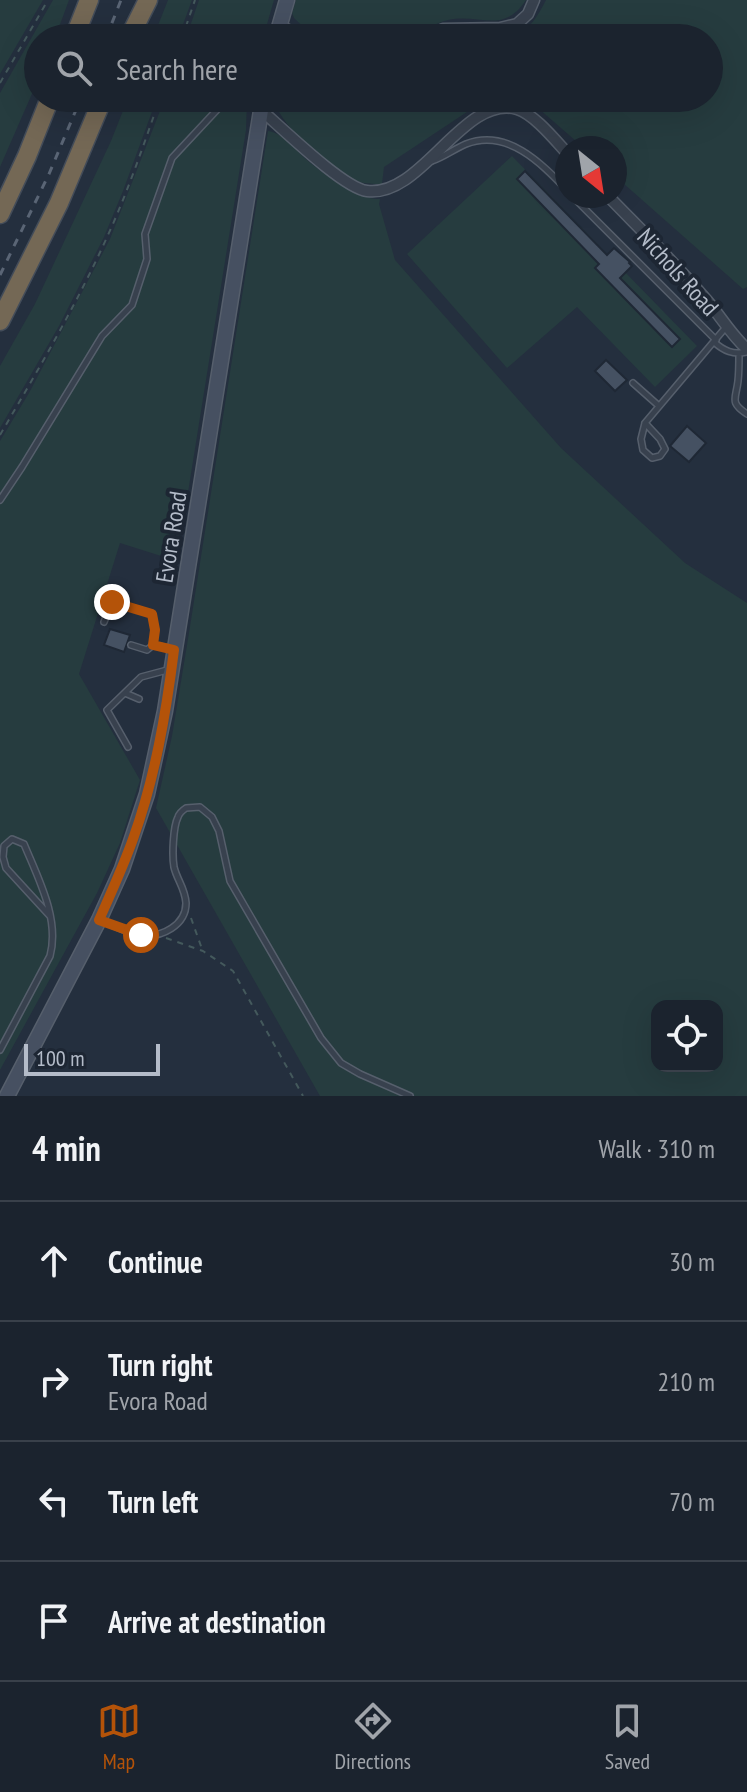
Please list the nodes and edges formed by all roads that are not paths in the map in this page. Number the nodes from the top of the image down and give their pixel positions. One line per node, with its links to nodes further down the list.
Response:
1 (86, 0): 5 (highway)
2 (145, 0): 6 (highway)
3 (287, 0): 7 (street)
4 (534, 0): 8 (street)
5 (78, 24)
6 (134, 24)
7 (280, 24)
8 (517, 24)
9 (44, 112): 21 (highway)
10 (97, 112): 22 (highway)
11 (215, 112): 30 (lane)
12 (261, 112): 34 (street, Evora Road)
13 (270, 112): 17 (street)
14 (489, 112): 17 (street)
15 (522, 112): 16 (street)
16 (555, 140)
17 (424, 164): 18 (lane)
18 (555, 177)
19 (584, 208): 24 (lane)
20 (620, 208): 23 (street, Nichols Road)
21 (0, 214)
22 (0, 321)
23 (726, 327): 24 (lane); 25 (street, Nichols Road)
24 (715, 341): 25 (lane); 27 (lane)
25 (744, 352): 28 (lane)
26 (633, 383): 27 (lane)
27 (659, 406): 29 (lane)
28 (747, 414)
29 (645, 423): 29 (lane)
30 (0, 500)
31 (104, 622): 33 (lane)
32 (131, 645): 33 (lane)
33 (153, 645): 34 (lane)
34 (174, 650): 35 (street, Evora Road)
35 (172, 668): 36 (lane); 40 (street, Evora Road)
36 (125, 693): 37 (lane); 38 (lane)
37 (139, 699)
38 (128, 747)
39 (50, 916): 39 (lane); 41 (lane)
40 (99, 920): 42 (street, Evora Road); 43 (lane)
41 (0, 1050)
42 (7, 1096)
43 (410, 1096)

